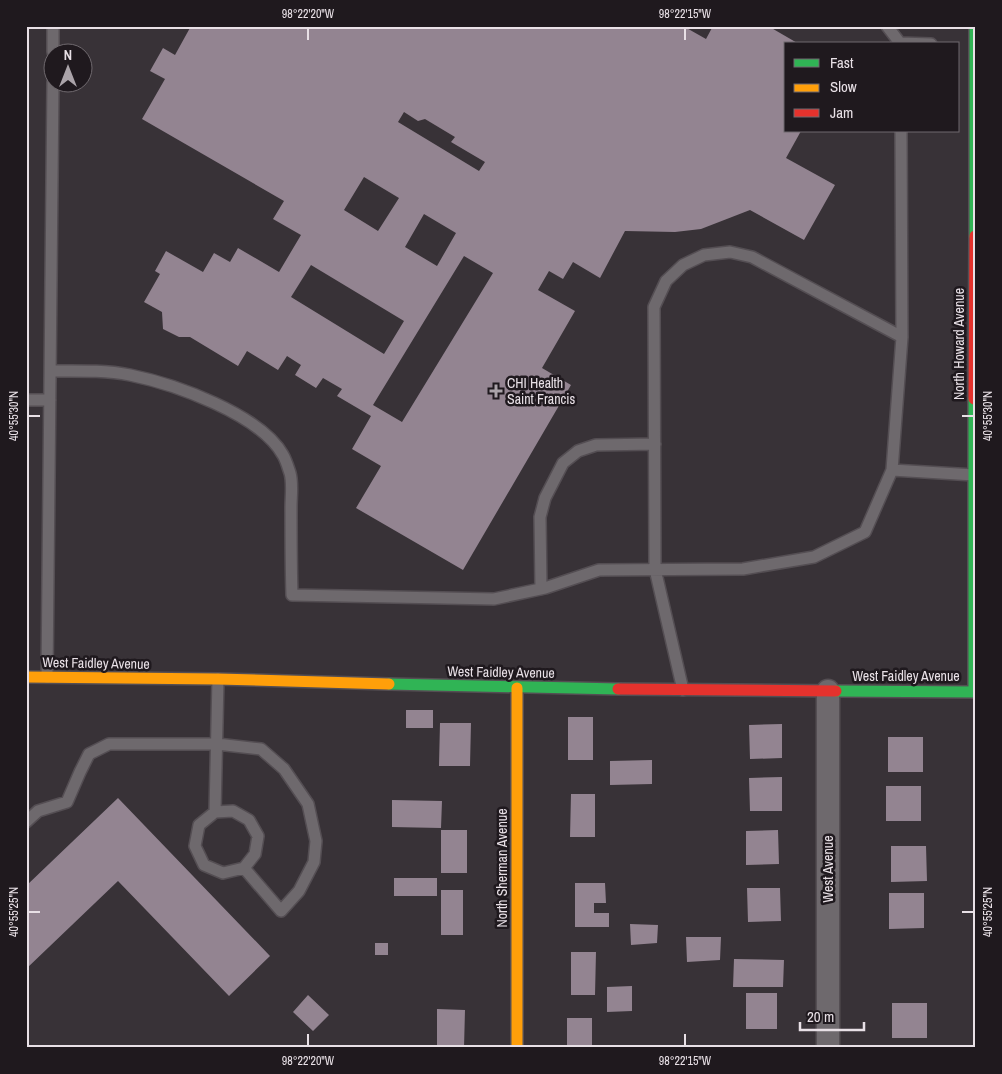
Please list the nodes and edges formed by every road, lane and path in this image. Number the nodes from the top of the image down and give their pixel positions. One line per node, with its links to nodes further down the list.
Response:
1 (53, 26): 4 (lane)
2 (887, 26): 5 (lane)
3 (974, 26): 6 (street, North Howard Avenue)
4 (53, 42)
5 (899, 42)
6 (972, 45): 15 (street, North Howard Avenue)
7 (53, 92): 10 (lane)
8 (901, 132): 9 (lane)
9 (902, 337): 13 (lane); 14 (lane)
10 (50, 371): 12 (lane); 17 (lane)
11 (26, 400): 12 (lane)
12 (50, 400): 19 (lane)
13 (654, 444): 16 (lane); 17 (lane)
14 (892, 470): 15 (lane); 16 (lane)
15 (974, 475): 24 (street, North Howard Avenue)
16 (654, 568): 17 (lane); 22 (lane)
17 (541, 588)
18 (26, 676): 19 (street, West Faidley Avenue)
19 (47, 677): 20 (street, West Faidley Avenue)
20 (218, 679): 21 (street, West Faidley Avenue); 25 (lane)
21 (517, 688): 22 (street, West Faidley Avenue); 29 (street, North Sherman Avenue)
22 (683, 690): 23 (street, West Faidley Avenue)
23 (828, 691): 24 (street, West Faidley Avenue); 30 (street, West Avenue)
24 (975, 692)
25 (217, 744): 26 (lane); 27 (lane); 28 (lane)
26 (215, 812): 28 (lane); 28 (lane)
27 (26, 822)
28 (244, 868)
29 (517, 1048)
30 (828, 1048)

